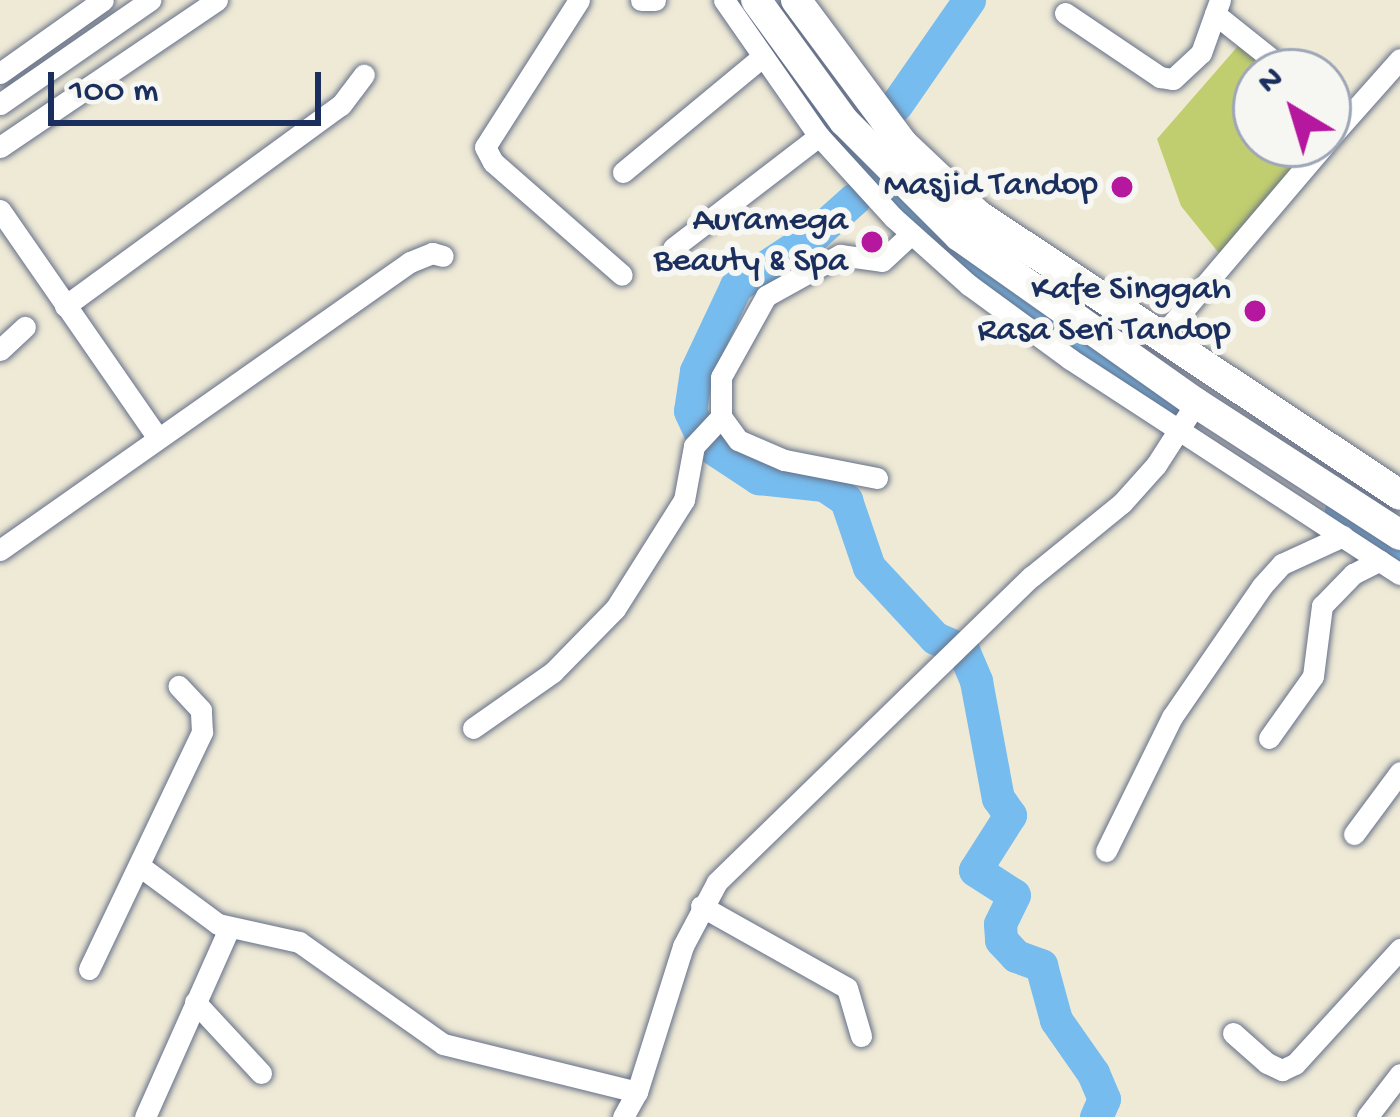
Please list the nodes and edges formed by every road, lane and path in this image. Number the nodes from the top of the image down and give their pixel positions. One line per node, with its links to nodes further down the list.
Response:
1 (104, 0): 15 (street)
2 (150, 0): 17 (street)
3 (217, 0): 20 (street)
4 (579, 0): 27 (street)
5 (641, 0): 6 (street)
6 (655, 0)
7 (724, 0): 13 (street)
8 (756, 0): 32 (main road)
9 (796, 0): 30 (main road)
10 (1217, 7): 11 (street); 12 (street)
11 (1065, 13)
12 (1262, 48)
13 (761, 58): 19 (street); 22 (street)
14 (1400, 59): 18 (street)
15 (0, 73)
16 (364, 74): 28 (street)
17 (0, 104)
18 (1352, 112)
19 (819, 136): 24 (street); 25 (street)
20 (0, 147)
21 (1304, 168): 30 (street)
22 (623, 172)
23 (0, 210): 28 (street)
24 (911, 234): 32 (street); 33 (street)
25 (673, 248)
26 (442, 256): 34 (street)
27 (622, 275)
28 (65, 306): 34 (street)
29 (25, 327): 31 (street)
30 (1159, 339): 36 (main road)
31 (0, 350)
32 (1187, 417): 37 (street); 38 (main road); 49 (street)
33 (719, 419): 35 (street); 43 (street)
34 (158, 438): 39 (street)
35 (878, 478)
36 (1400, 495)
37 (1342, 536): 40 (street); 47 (street)
38 (1400, 536)
39 (0, 550)
40 (1380, 560): 41 (street); 44 (street)
41 (1400, 574)
42 (179, 686): 48 (street)
43 (473, 728)
44 (1269, 738)
45 (1400, 772): 46 (street)
46 (1354, 834)
47 (1106, 851)
48 (141, 867): 50 (street); 52 (street)
49 (701, 906): 55 (street); 58 (street)
50 (229, 928): 53 (street); 58 (street)
51 (1400, 949): 54 (street)
52 (89, 969)
53 (195, 1002): 56 (street); 59 (street)
54 (1233, 1034)
55 (861, 1036)
56 (261, 1073)
57 (1400, 1074): 61 (street)
58 (637, 1092): 60 (street)
59 (145, 1117)
60 (623, 1117)
61 (1367, 1117)

